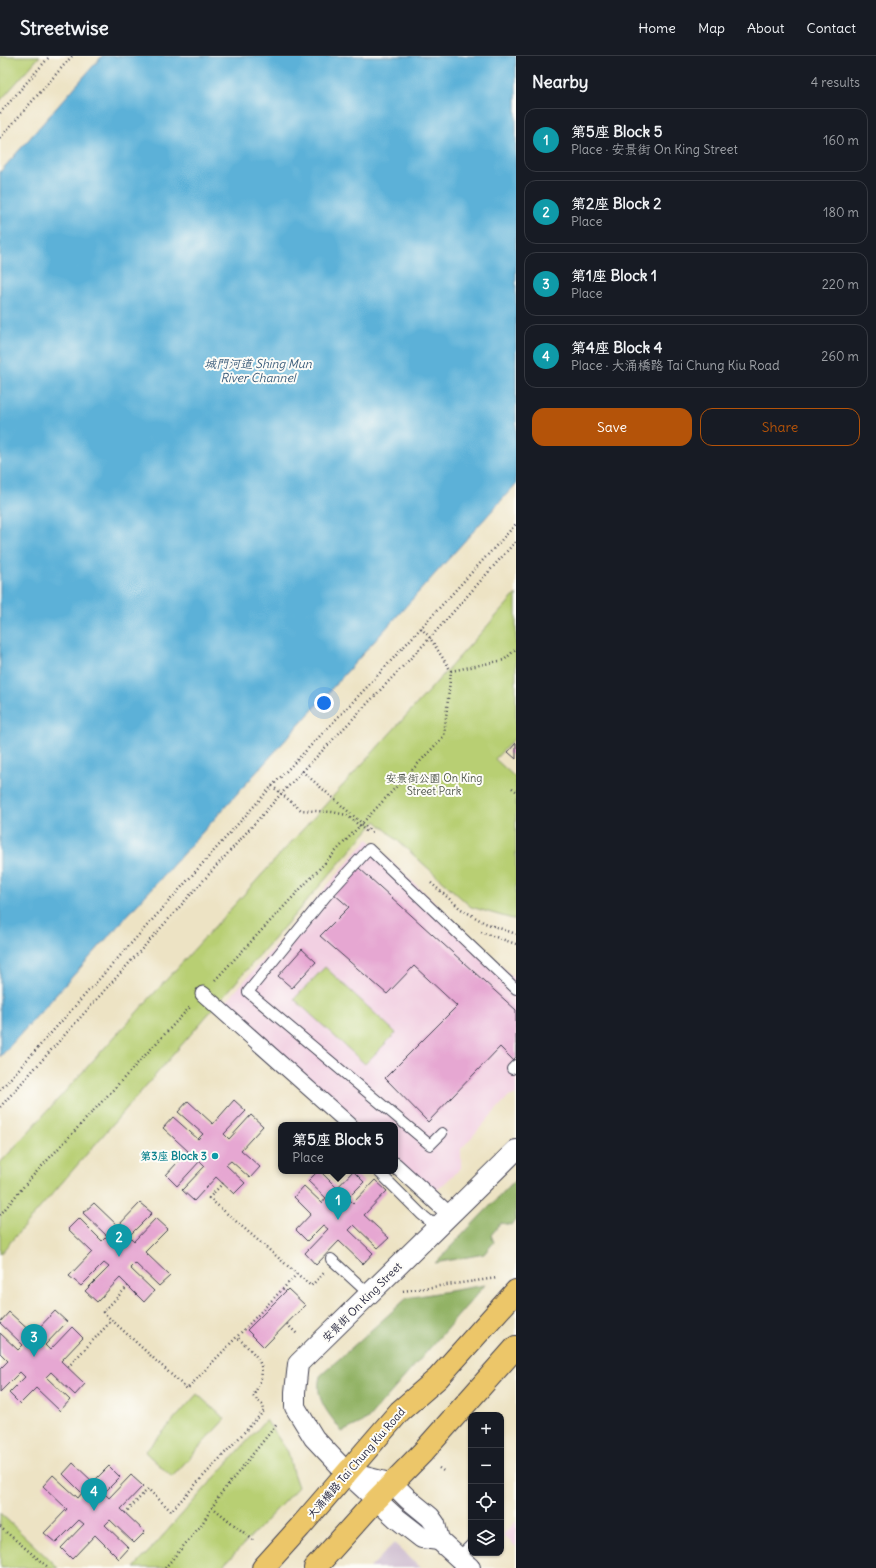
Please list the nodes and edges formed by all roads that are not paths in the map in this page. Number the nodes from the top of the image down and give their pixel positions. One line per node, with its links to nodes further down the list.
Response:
1 (516, 989): 4 (lane)
2 (203, 994): 3 (street)
3 (347, 1122)
4 (442, 1133)
5 (516, 1150): 8 (street, 安景街 On King Street)
6 (398, 1168): 8 (street)
7 (381, 1174): 8 (lane)
8 (444, 1221): 11 (street, 安景街 On King Street)
9 (333, 1261): 11 (lane)
10 (516, 1291): 13 (main road, 大涌橋路 Tai Chung Kiu Road)
11 (369, 1294): 13 (street, 安景街 On King Street)
12 (516, 1347): 14 (main road)
13 (347, 1473): 14 (street); 15 (street, 安景街 On King Street); 18 (main road, 大涌橋路 Tai Chung Kiu Road)
14 (393, 1484): 15 (main road); 16 (street)
15 (376, 1500): 16 (street, 安景街 On King Street); 19 (main road)
16 (439, 1540): 17 (street)
17 (466, 1557)
18 (263, 1568)
19 (315, 1568)

